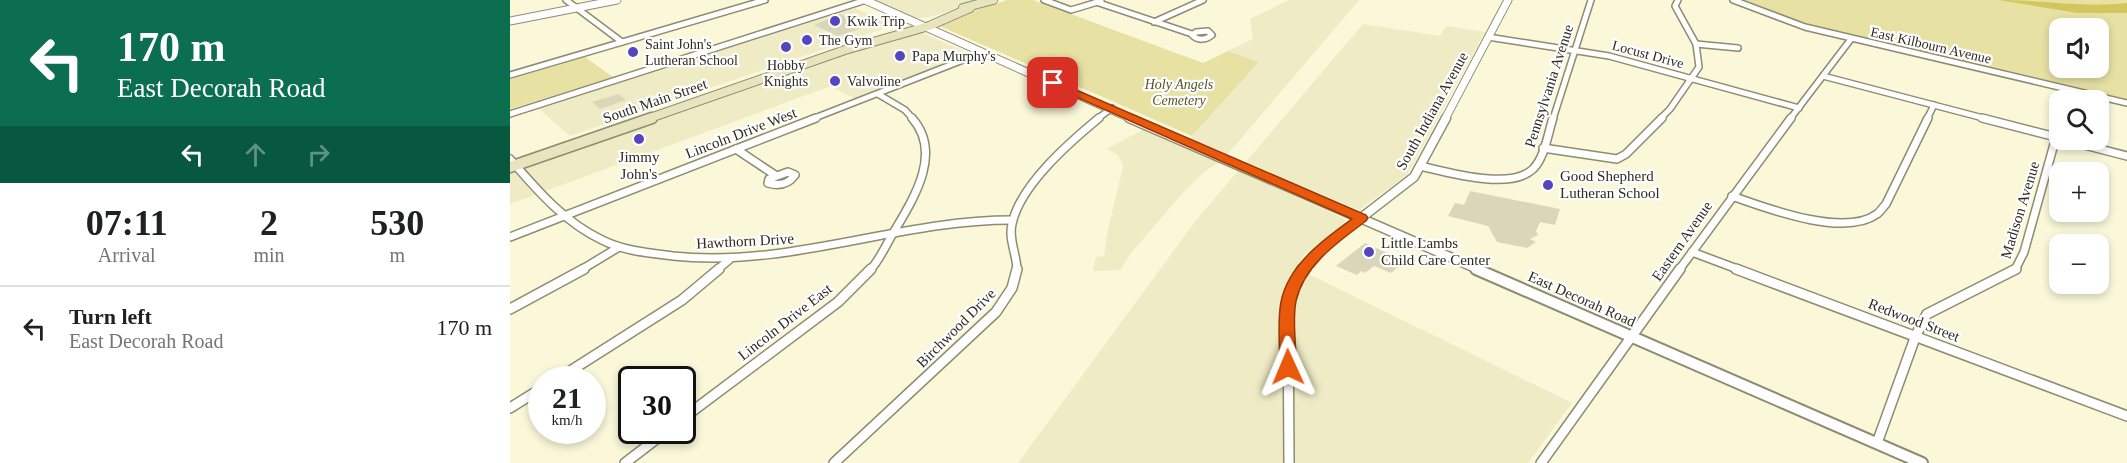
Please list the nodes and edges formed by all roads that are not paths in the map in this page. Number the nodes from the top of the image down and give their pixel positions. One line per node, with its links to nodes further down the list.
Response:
1 (566, 0): 13 (street)
2 (617, 0): 13 (street)
3 (765, 0): 20 (street)
4 (866, 0): 16 (street, East Decorah Road); 34 (street)
5 (993, 0): 16 (main road, South Main Street)
6 (1044, 0): 12 (street)
7 (1203, 0): 15 (street)
8 (1508, 0): 18 (street, South Indiana Avenue)
9 (1591, 0): 23 (street, Pennsylvania Avenue)
10 (1678, 0): 21 (street)
11 (1733, 0): 19 (street, East Kilbourn Avenue)
12 (1099, 1): 15 (street)
13 (576, 8): 14 (street); 20 (street)
14 (510, 21)
15 (1154, 22): 17 (street)
16 (918, 25): 24 (street, East Decorah Road); 41 (main road, South Main Street)
17 (1192, 34)
18 (1488, 37): 23 (street, Locust Drive); 42 (street, South Indiana Avenue)
19 (1851, 39): 27 (street, Eastern Avenue); 30 (street, East Kilbourn Avenue)
20 (622, 42): 26 (street)
21 (1696, 44): 22 (street); 28 (street)
22 (1738, 48)
23 (1576, 50): 28 (street, Locust Drive); 36 (street, Pennsylvania Avenue)
24 (981, 53): 29 (street, Lincoln Drive West); 32 (street, East Decorah Road)
25 (510, 67): 26 (street)
26 (513, 74)
27 (1823, 76): 31 (street); 33 (street, Eastern Avenue)
28 (1691, 78): 33 (street, Locust Drive); 36 (street)
29 (878, 94): 37 (street, Lincoln Drive West); 48 (street, Lincoln Drive East)
30 (2127, 103)
31 (1934, 105): 35 (street); 44 (street)
32 (1112, 108): 46 (street, East Decorah Road); 47 (street)
33 (1799, 108): 44 (street, Eastern Avenue)
34 (510, 114)
35 (2049, 135)
36 (1543, 148): 42 (street, Pennsylvania Avenue)
37 (736, 149): 43 (street); 45 (street, Lincoln Drive West)
38 (2056, 150): 54 (street, Madison Avenue)
39 (2105, 150): 40 (street)
40 (2127, 156)
41 (512, 164): 45 (street, Hawthorn Drive)
42 (1420, 166): 46 (street, South Indiana Avenue)
43 (775, 175)
44 (1732, 196): 51 (street, Eastern Avenue)
45 (566, 215): 49 (street, Lincoln Drive West); 50 (street, Hawthorn Drive)
46 (1361, 218): 55 (street, East Decorah Road); 65 (street)
47 (1012, 219): 48 (street, Hawthorn Drive); 64 (street, Birchwood Drive)
48 (891, 236): 52 (street, Hawthorn Drive); 59 (street, Lincoln Drive East)
49 (510, 237)
50 (619, 247): 52 (street, Hawthorn Drive); 53 (street)
51 (1692, 252): 54 (street, Redwood Street); 55 (street, Eastern Avenue)
52 (730, 259): 56 (street)
53 (510, 309)
54 (1916, 335): 60 (street, Redwood Street); 61 (street, Madison Avenue)
55 (1632, 337): 61 (street, East Decorah Road); 66 (street, Eastern Avenue)
56 (578, 366)
57 (528, 397): 58 (street)
58 (510, 408)
59 (696, 408)
60 (2127, 416)
61 (1877, 443): 67 (street, East Decorah Road)
62 (650, 444): 63 (street)
63 (625, 463)
64 (834, 463)
65 (1289, 463)
66 (1541, 463)
67 (1922, 463)

